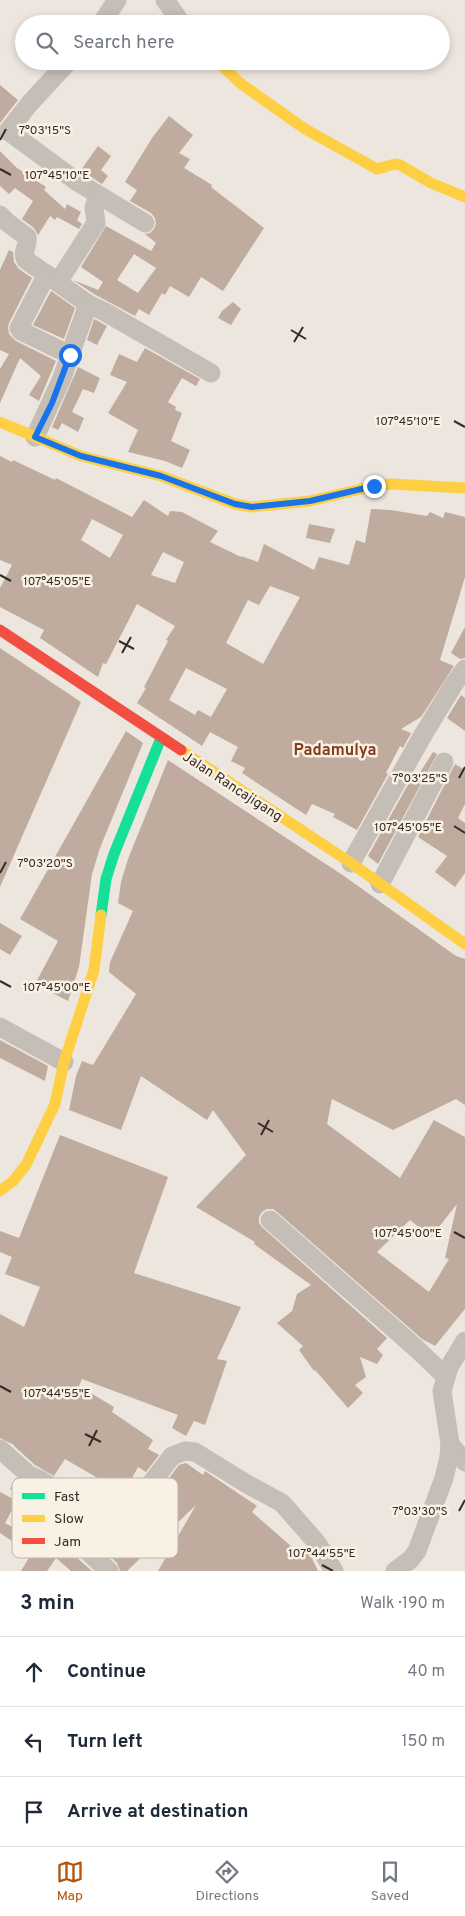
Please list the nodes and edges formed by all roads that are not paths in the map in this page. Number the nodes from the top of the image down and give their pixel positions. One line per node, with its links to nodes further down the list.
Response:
1 (118, 0): 3 (street)
2 (165, 0): 4 (street)
3 (107, 15)
4 (176, 15)
5 (61, 70): 7 (street)
6 (226, 70): 8 (street)
7 (99, 196): 10 (street); 11 (street)
8 (465, 197)
9 (0, 214): 11 (street)
10 (145, 223)
11 (53, 278): 12 (street); 13 (street)
12 (88, 304): 13 (street); 14 (street)
13 (70, 355): 16 (street)
14 (211, 373)
15 (0, 422): 16 (street)
16 (35, 437): 17 (street)
17 (465, 488)
18 (0, 630): 20 (street, Jalan Rancajigang)
19 (465, 669): 22 (street)
20 (161, 738): 22 (street, Jalan Rancajigang); 26 (street)
21 (444, 762): 23 (street)
22 (351, 863): 23 (street, Jalan Rancajigang)
23 (380, 884): 24 (street, Jalan Rancajigang)
24 (465, 944)
25 (0, 1027): 26 (street)
26 (64, 1062): 27 (street)
27 (2, 1187)
28 (270, 1220): 30 (street)
29 (465, 1341): 30 (street)
30 (446, 1378): 31 (street)
31 (450, 1444): 33 (street); 39 (street)
32 (0, 1449): 34 (street)
33 (465, 1462)
34 (36, 1478)
35 (155, 1478): 38 (street)
36 (95, 1558): 37 (street)
37 (109, 1571)
38 (334, 1571)
39 (395, 1571)

